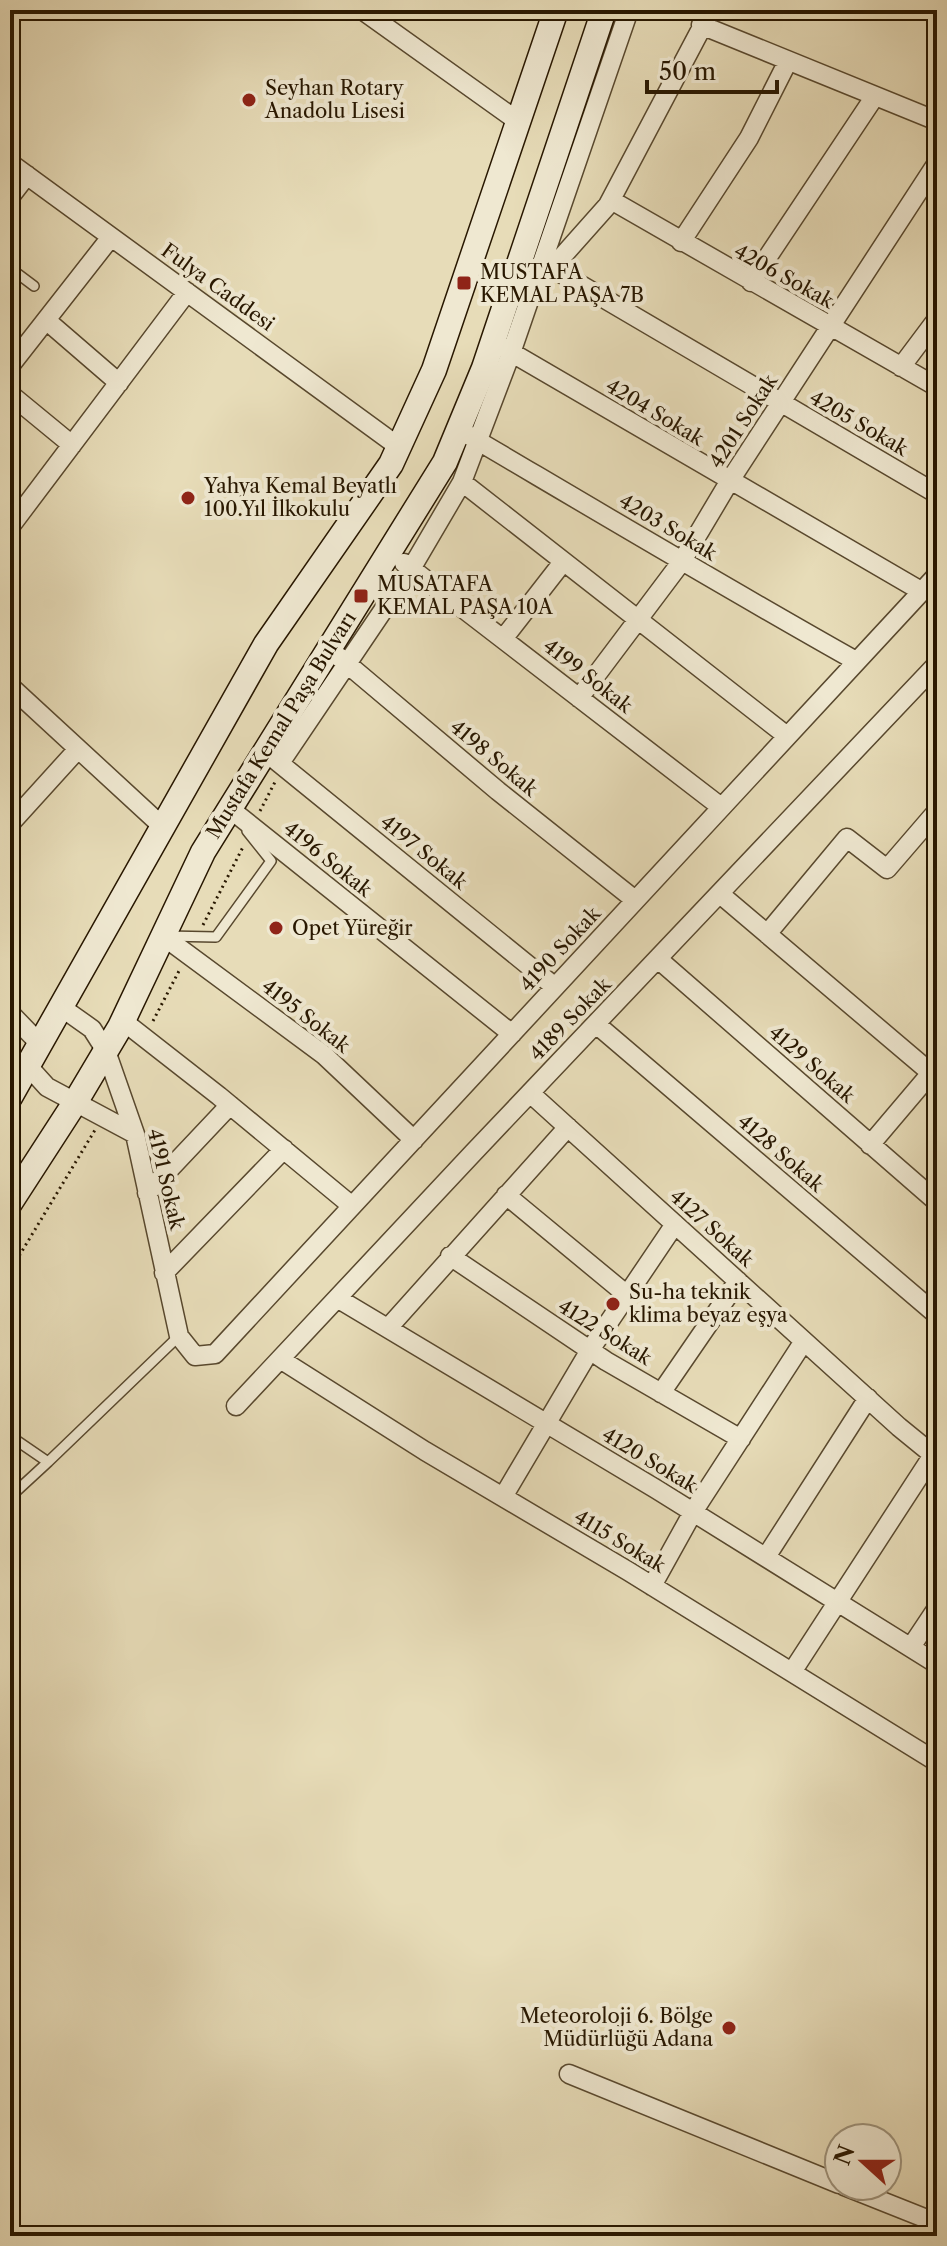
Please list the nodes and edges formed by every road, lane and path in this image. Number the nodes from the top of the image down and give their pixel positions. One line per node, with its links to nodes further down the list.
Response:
1 (362, 10): 9 (street)
2 (556, 10): 9 (main road)
3 (604, 10): 17 (main road, Mustafa Kemal Paşa Bulvarı)
4 (629, 10): 17 (street)
5 (706, 18): 6 (street); 14 (street)
6 (788, 61): 7 (street); 16 (street)
7 (875, 96): 8 (street); 19 (street)
8 (937, 121)
9 (519, 122): 34 (main road)
10 (10, 163): 12 (street, Fulya Caddesi)
11 (937, 163): 24 (street, 4201 Sokak)
12 (27, 175): 13 (street); 15 (street, Fulya Caddesi)
13 (10, 197)
14 (611, 200): 16 (street, 4206 Sokak); 17 (street)
15 (111, 237): 21 (street, Fulya Caddesi); 23 (street)
16 (681, 242): 19 (street, 4206 Sokak)
17 (538, 264): 25 (main road, Mustafa Kemal Paşa Bulvarı); 31 (street, 4205 Sokak)
18 (10, 268): 20 (lane)
19 (751, 282): 24 (street, 4206 Sokak)
20 (34, 286)
21 (187, 292): 28 (street); 34 (street, Fulya Caddesi)
22 (937, 319): 27 (street)
23 (46, 320): 26 (street); 28 (street)
24 (831, 327): 27 (street, 4206 Sokak); 31 (street, 4201 Sokak)
25 (502, 347): 32 (main road, Mustafa Kemal Paşa Bulvarı); 36 (street, 4204 Sokak)
26 (10, 366)
27 (901, 367): 29 (street, 4206 Sokak)
28 (119, 383): 33 (street)
29 (937, 387)
30 (10, 394): 33 (street)
31 (781, 403): 36 (street, 4201 Sokak); 37 (street, 4205 Sokak)
32 (467, 435): 35 (street); 39 (main road, Mustafa Kemal Paşa Bulvarı); 40 (street, 4203 Sokak)
33 (72, 445): 38 (street)
34 (399, 447): 60 (main road)
35 (462, 482): 41 (street); 42 (street)
36 (729, 482): 40 (street, 4201 Sokak); 44 (street, 4204 Sokak)
37 (937, 494)
38 (10, 527)
39 (389, 551): 42 (street, 4199 Sokak); 47 (main road, Mustafa Kemal Paşa Bulvarı)
40 (682, 561): 45 (street, 4201 Sokak); 48 (street, 4203 Sokak)
41 (563, 562): 45 (street); 46 (street)
42 (411, 569): 46 (street, 4199 Sokak); 49 (street)
43 (937, 575): 44 (street, 4190 Sokak)
44 (921, 591): 48 (street, 4190 Sokak)
45 (637, 621): 52 (street, 4201 Sokak); 53 (street)
46 (503, 639): 52 (street, 4199 Sokak)
47 (328, 647): 49 (street, 4198 Sokak); 55 (main road, Mustafa Kemal Paşa Bulvarı)
48 (856, 661): 53 (street, 4190 Sokak)
49 (348, 664): 55 (street); 62 (street, 4198 Sokak)
50 (937, 664): 61 (street, 4189 Sokak)
51 (10, 687): 54 (street)
52 (579, 698): 56 (street, 4199 Sokak)
53 (787, 736): 56 (street, 4190 Sokak)
54 (78, 749): 59 (street); 60 (street)
55 (272, 757): 57 (main road, Mustafa Kemal Paşa Bulvarı); 66 (street, 4197 Sokak)
56 (721, 807): 62 (street, 4190 Sokak)
57 (229, 808): 64 (main road, Mustafa Kemal Paşa Bulvarı); 64 (lane); 71 (street, 4196 Sokak)
58 (937, 811): 63 (street)
59 (10, 824)
60 (163, 827): 67 (main road)
61 (720, 894): 63 (street); 65 (street, 4189 Sokak)
62 (635, 900): 66 (street, 4190 Sokak)
63 (767, 934): 75 (street)
64 (163, 936): 69 (main road, Mustafa Kemal Paşa Bulvarı); 82 (street, 4195 Sokak)
65 (658, 959): 70 (street, 4189 Sokak); 83 (street, 4129 Sokak)
66 (555, 987): 71 (street, 4190 Sokak)
67 (61, 1007): 72 (main road); 73 (street, 4191 Sokak)
68 (10, 1013): 72 (street)
69 (123, 1021): 73 (main road, Mustafa Kemal Paşa Bulvarı); 79 (street)
70 (596, 1024): 76 (street, 4189 Sokak); 96 (street, 4128 Sokak)
71 (512, 1034): 82 (street, 4190 Sokak)
72 (40, 1044): 74 (main road)
73 (106, 1051): 78 (main road, Mustafa Kemal Paşa Bulvarı); 81 (street, 4191 Sokak)
74 (28, 1066): 77 (main road); 78 (street)
75 (934, 1076): 83 (street)
76 (530, 1093): 80 (street, 4127 Sokak); 95 (street, 4189 Sokak)
77 (10, 1097)
78 (76, 1101): 81 (street); 88 (main road, Mustafa Kemal Paşa Bulvarı)
79 (230, 1105): 84 (street); 85 (street)
80 (568, 1127): 86 (street); 90 (street, 4127 Sokak)
81 (135, 1134): 85 (street, 4191 Sokak)
82 (414, 1140): 89 (street, 4190 Sokak)
83 (870, 1145): 87 (street, 4129 Sokak)
84 (284, 1149): 89 (street); 92 (street)
85 (147, 1193): 92 (street, 4191 Sokak)
86 (506, 1195): 91 (street); 94 (street)
87 (937, 1202)
88 (10, 1203)
89 (352, 1206): 98 (street, 4190 Sokak)
90 (675, 1224): 93 (street, 4127 Sokak); 94 (street)
91 (450, 1256): 97 (street); 100 (street, 4122 Sokak)
92 (164, 1273): 98 (street, 4191 Sokak)
93 (738, 1281): 99 (street, 4127 Sokak); 102 (street)
94 (627, 1295): 100 (street)
95 (337, 1298): 97 (street, 4120 Sokak); 101 (street, 4189 Sokak)
96 (937, 1315)
97 (388, 1328): 105 (street, 4120 Sokak)
98 (179, 1336): 109 (lane)
99 (804, 1341): 103 (street, 4127 Sokak); 107 (street)
100 (590, 1350): 102 (street, 4122 Sokak); 105 (street)
101 (280, 1359): 104 (street, 4189 Sokak); 111 (street, 4115 Sokak)
102 (661, 1393): 107 (street, 4122 Sokak)
103 (868, 1398): 108 (street, 4127 Sokak); 113 (street)
104 (236, 1406)
105 (547, 1423): 111 (street); 112 (street, 4120 Sokak)
106 (10, 1436): 109 (lane)
107 (741, 1439): 112 (street)
108 (935, 1456): 115 (street)
109 (48, 1462): 110 (lane)
110 (10, 1497)
111 (503, 1497): 114 (street, 4115 Sokak)
112 (693, 1512): 113 (street, 4120 Sokak); 114 (street)
113 (766, 1557): 115 (street, 4120 Sokak)
114 (652, 1586): 119 (street, 4115 Sokak)
115 (837, 1602): 117 (street, 4120 Sokak); 119 (street)
116 (937, 1608): 117 (street)
117 (911, 1647): 118 (street, 4120 Sokak)
118 (937, 1664)
119 (792, 1672): 120 (street, 4115 Sokak)
120 (937, 1762)
121 (569, 2074): 122 (street)
122 (823, 2177)
123 (884, 2202): 124 (street)
124 (937, 2223)

